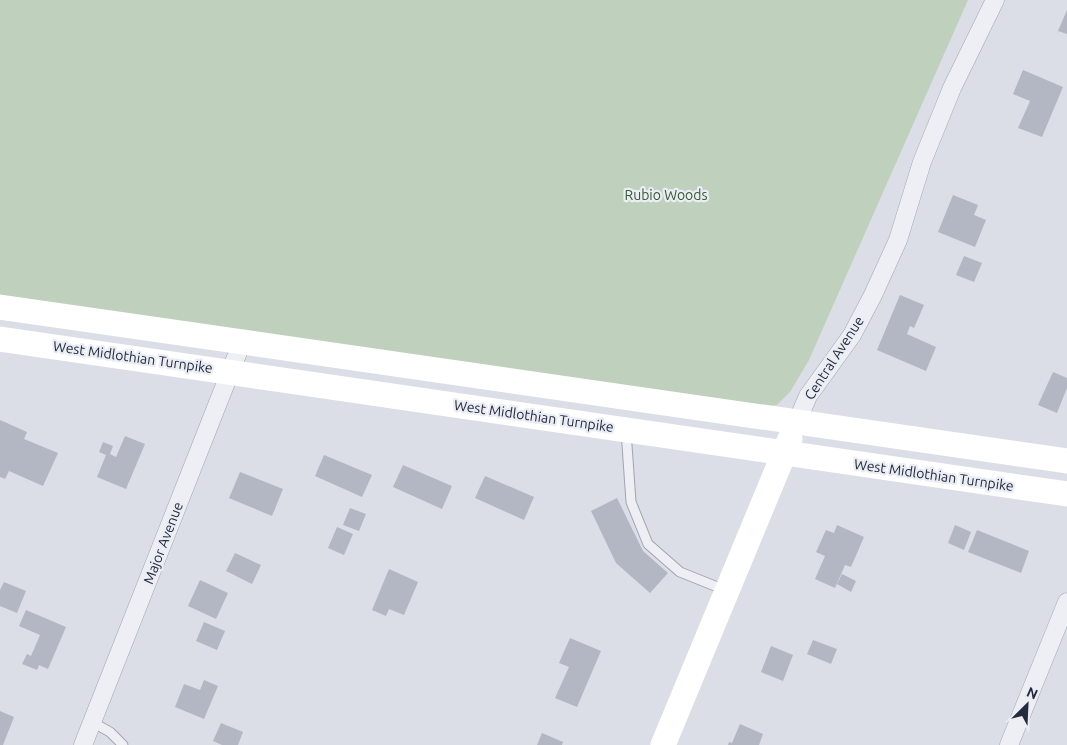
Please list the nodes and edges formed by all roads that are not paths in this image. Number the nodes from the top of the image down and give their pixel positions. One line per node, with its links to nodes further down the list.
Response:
1 (995, 0): 6 (street, Central Avenue)
2 (0, 307): 4 (main road)
3 (0, 338): 5 (main road, West Midlothian Turnpike)
4 (242, 342): 5 (street, Major Avenue); 6 (main road)
5 (230, 371): 7 (main road, West Midlothian Turnpike); 13 (street, Major Avenue)
6 (797, 422): 8 (main road, Central Avenue); 9 (main road)
7 (626, 429): 8 (main road, West Midlothian Turnpike); 11 (lane)
8 (784, 453): 10 (main road, West Midlothian Turnpike); 11 (main road, Central Avenue)
9 (1067, 461)
10 (1067, 494)
11 (727, 591): 16 (main road, Central Avenue)
12 (1067, 602): 17 (street)
13 (92, 722): 14 (street, Major Avenue); 15 (lane)
14 (83, 745)
15 (123, 745)
16 (664, 745)
17 (1009, 745)

